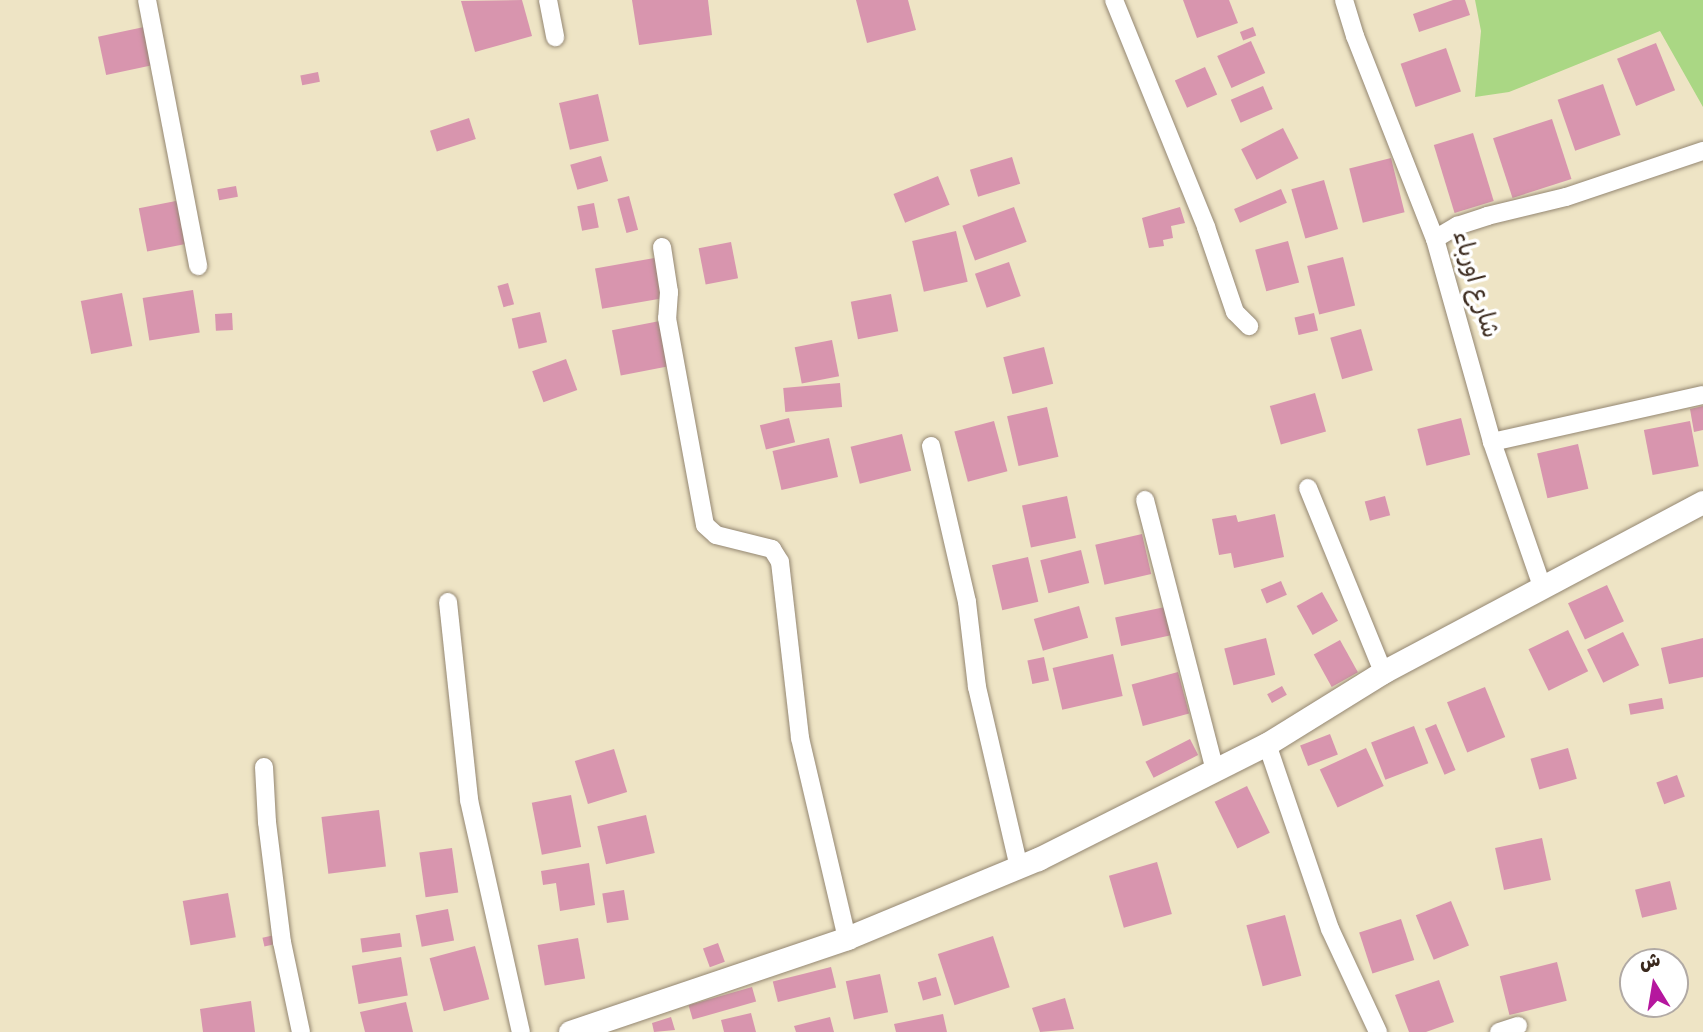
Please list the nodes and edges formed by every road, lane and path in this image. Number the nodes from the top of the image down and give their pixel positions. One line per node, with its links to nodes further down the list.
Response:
1 (147, 0): 9 (street)
2 (548, 0): 5 (street)
3 (1114, 0): 10 (street)
4 (1344, 0): 7 (street, شارع اورباء)
5 (555, 37)
6 (1703, 151): 7 (street)
7 (1435, 239): 12 (street, شارع اورباء)
8 (662, 247): 24 (street)
9 (198, 266)
10 (1249, 326)
11 (1703, 395): 12 (street)
12 (1492, 442): 17 (street, شارع اورباء)
13 (930, 446): 23 (street)
14 (1308, 488): 19 (street)
15 (1145, 500): 22 (street)
16 (1703, 502): 17 (street)
17 (1543, 589): 19 (street)
18 (448, 602): 27 (street)
19 (1383, 672): 20 (street)
20 (1267, 744): 22 (street); 29 (street)
21 (264, 766): 26 (street)
22 (1215, 771): 23 (street)
23 (1019, 868): 24 (street)
24 (848, 938): 28 (street)
25 (1518, 1026): 30 (street)
26 (301, 1032)
27 (521, 1032)
28 (570, 1032)
29 (1378, 1032)
30 (1499, 1032)

